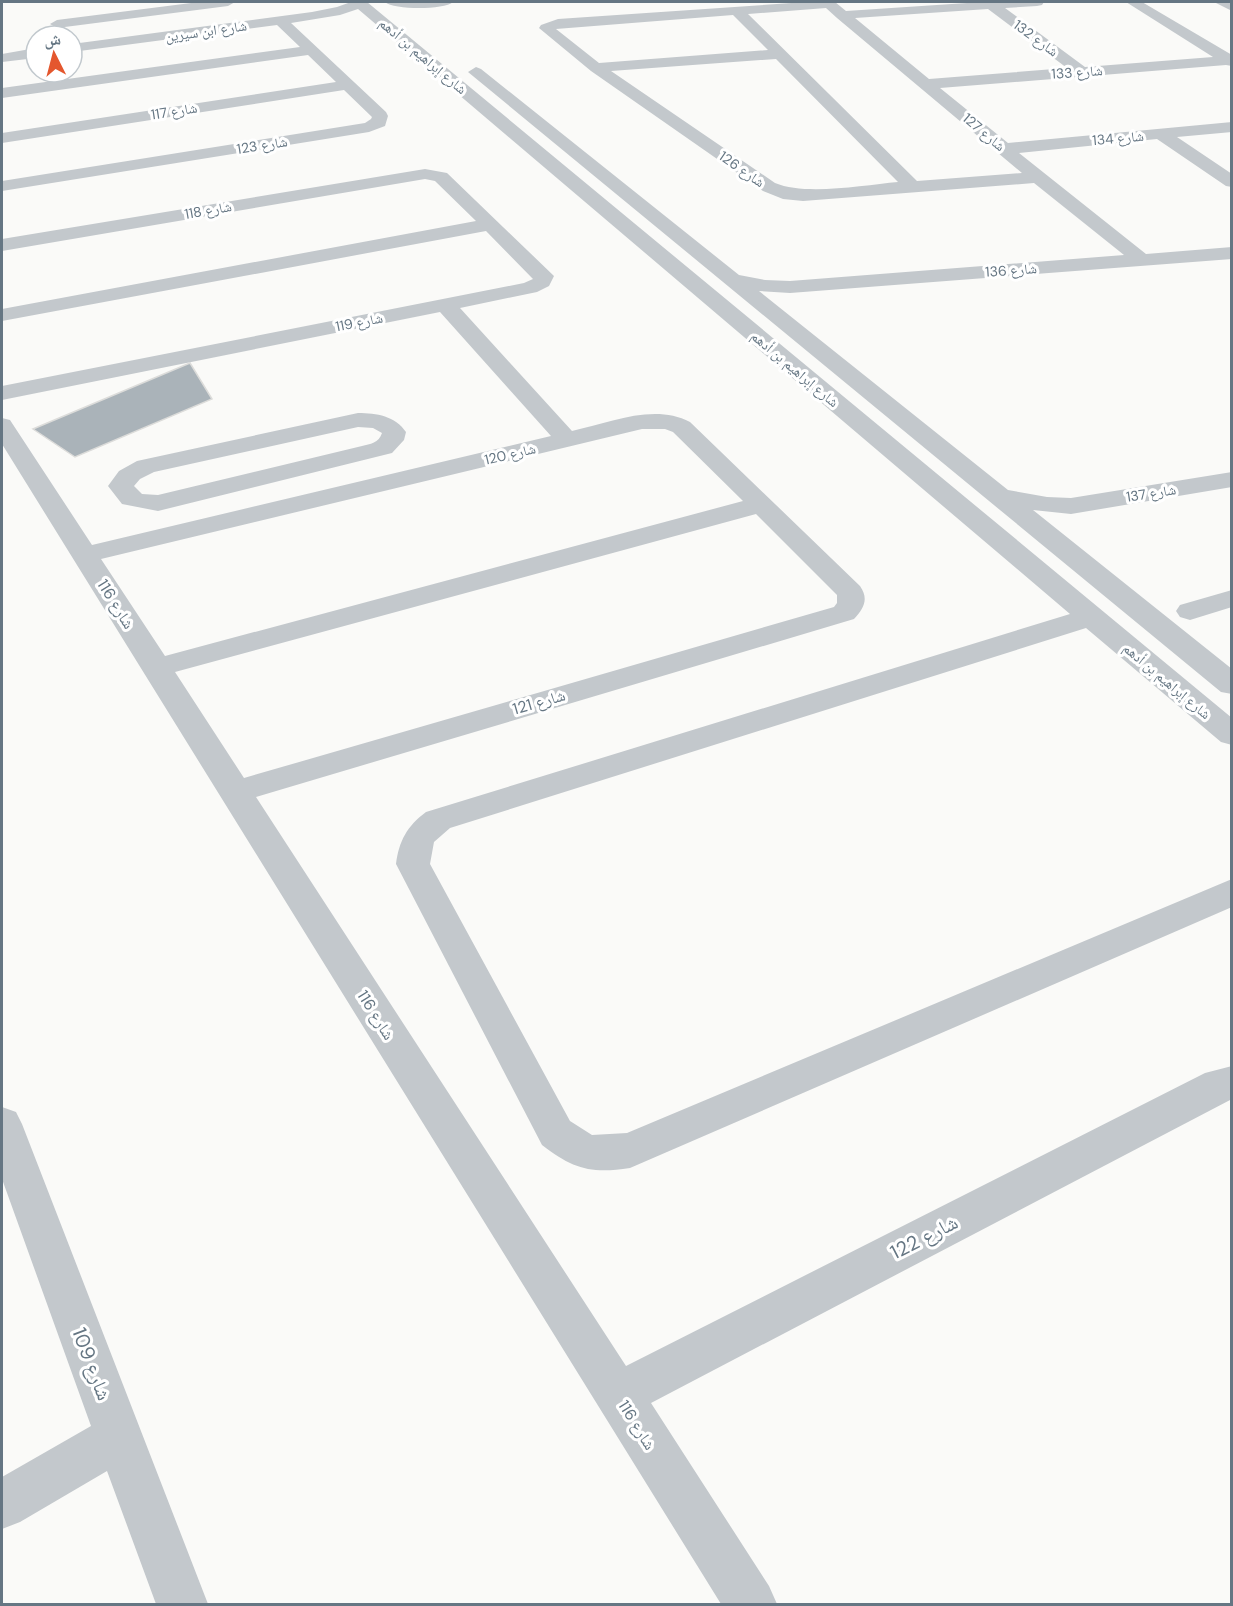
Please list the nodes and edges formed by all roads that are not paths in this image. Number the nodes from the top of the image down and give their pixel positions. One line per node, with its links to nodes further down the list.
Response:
1 (228, 2): 6 (street)
2 (446, 2): 8 (street, شارع ابن سيرين)
3 (1037, 2): 7 (street, شارع 132)
4 (1133, 2): 21 (street, شارع 133)
5 (1221, 2): 10 (street)
6 (167, 5): 15 (street)
7 (990, 5): 9 (street, شارع 132); 23 (street, شارع 132)
8 (374, 7): 13 (street, شارع ابن سيرين); 27 (street, شارع إبراهيم بن أدهم); 28 (street, شارع إبراهيم بن أدهم)
9 (833, 7): 12 (street, شارع 126); 25 (street, شارع 127)
10 (1232, 7)
11 (48, 9): 14 (street)
12 (737, 10): 18 (street); 22 (street, شارع 126)
13 (281, 21): 16 (street, شارع ابن سيرين); 17 (street, شارع 123)
14 (57, 24)
15 (84, 25)
16 (84, 46)
17 (311, 50): 24 (street, شارع 123); 26 (street)
18 (780, 54): 22 (street); 39 (street)
19 (24, 55): 20 (street)
20 (2, 58)
21 (1230, 61): 23 (street, شارع 133)
22 (596, 68): 39 (street, شارع 126)
23 (1082, 72): 25 (street, شارع 133)
24 (347, 84): 33 (street, شارع 117); 38 (street, شارع 123)
25 (926, 84): 34 (street, شارع 127)
26 (2, 93)
27 (526, 112): 28 (street); 30 (street, شارع إبراهيم بن أدهم)
28 (496, 118): 31 (street, شارع إبراهيم بن أدهم)
29 (1232, 127): 32 (street, شارع 134)
30 (545, 128): 31 (street); 44 (street, شارع إبراهيم بن أدهم)
31 (514, 133): 65 (street, شارع إبراهيم بن أدهم)
32 (1160, 134): 34 (street, شارع 134); 37 (street)
33 (2, 138)
34 (1004, 149): 36 (street, شارع 127)
35 (414, 174): 40 (street, شارع 119); 41 (street, شارع 118)
36 (1038, 177): 39 (street, شارع 126); 43 (street, شارع 127)
37 (1232, 182)
38 (2, 186)
39 (913, 187)
40 (491, 224): 47 (street, شارع 119); 48 (street)
41 (2, 245)
42 (1232, 253): 43 (street, شارع 136)
43 (1142, 260): 45 (street, شارع 136)
44 (732, 279): 45 (street, شارع 136); 46 (street, شارع إبراهيم بن أدهم)
45 (790, 287): 46 (street, شارع 136)
46 (763, 304): 55 (street, شارع إبراهيم بن أدهم)
47 (445, 305): 49 (street, شارع 119); 51 (street)
48 (2, 315)
49 (2, 393)
50 (2, 425): 61 (street, شارع 116)
51 (567, 440): 56 (street, شارع 120); 57 (street, شارع 120)
52 (292, 471): 54 (street); 54 (street); 56 (street)
53 (1232, 479): 58 (street, شارع 137)
54 (253, 480): 59 (street)
55 (999, 496): 58 (street, شارع 137); 60 (street, شارع إبراهيم بن أدهم)
56 (307, 502): 59 (street, شارع 120)
57 (762, 504): 64 (street, شارع 120); 66 (street)
58 (1071, 506): 60 (street)
59 (277, 509): 61 (street, شارع 120)
60 (1049, 537): 67 (street, شارع إبراهيم بن أدهم)
61 (85, 555): 66 (street, شارع 116)
62 (1232, 598): 63 (street)
63 (1190, 611)
64 (844, 613): 69 (street, شارع 121)
65 (1091, 617): 68 (street, شارع إبراهيم بن أدهم); 70 (street)
66 (156, 668): 69 (street, شارع 116)
67 (1232, 685)
68 (1232, 735)
69 (234, 792): 73 (street, شارع 116)
70 (1232, 892)
71 (1232, 1082): 73 (street, شارع 122)
72 (2, 1124): 74 (street, شارع 109)
73 (618, 1395): 77 (street, شارع 116)
74 (119, 1437): 75 (street); 76 (street, شارع 109)
75 (2, 1504)
76 (182, 1605)
77 (751, 1605)

